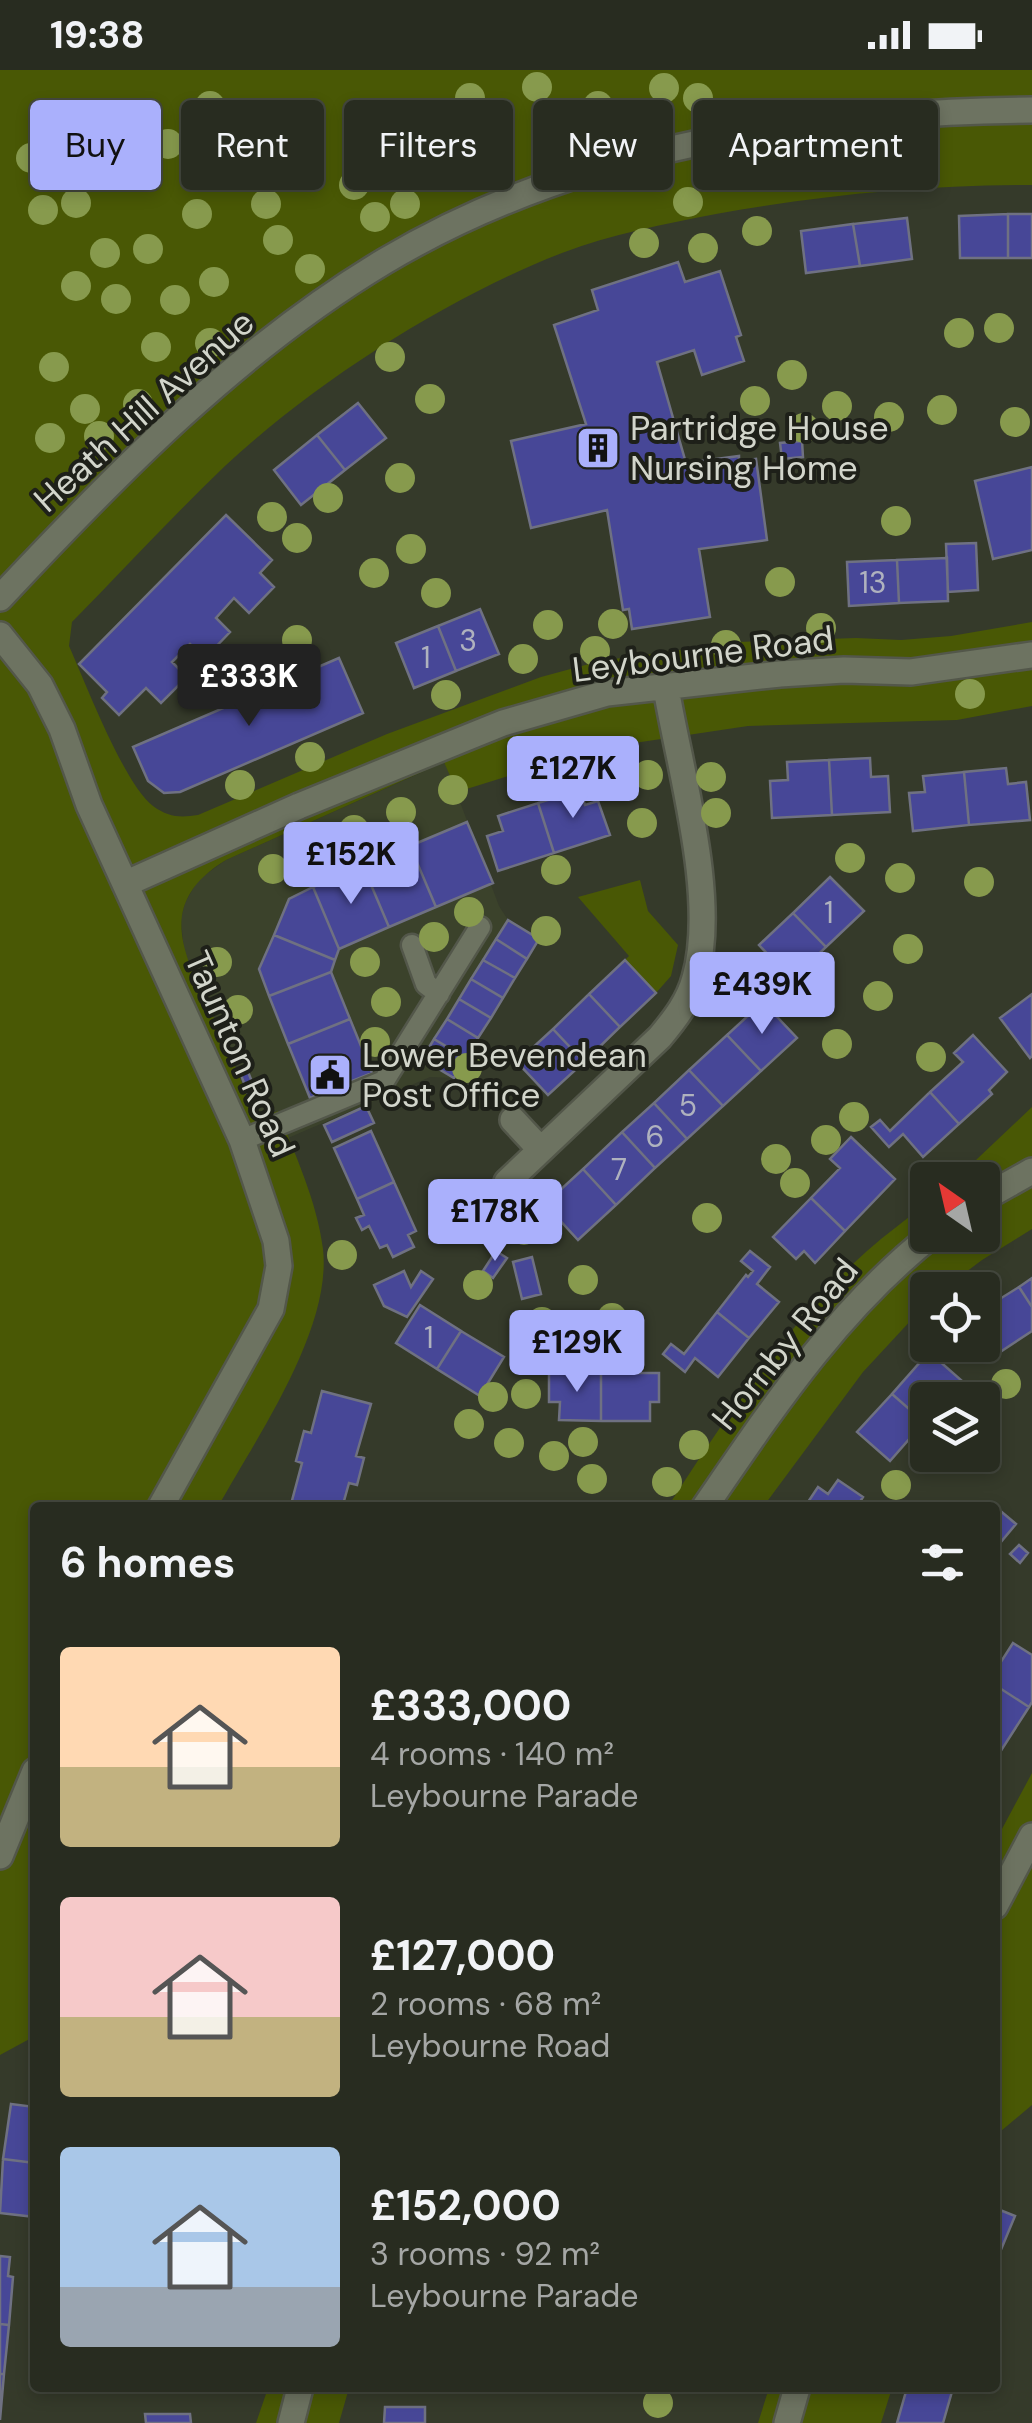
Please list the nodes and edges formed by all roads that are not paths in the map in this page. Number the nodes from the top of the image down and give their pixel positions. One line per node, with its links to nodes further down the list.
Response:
1 (1032, 110): 2 (street, Heath Hill Avenue)
2 (0, 598)
3 (0, 635): 6 (street, Taunton Road)
4 (1032, 655): 5 (street, Leybourne Road)
5 (666, 688): 6 (street, Leybourne Road); 12 (street)
6 (125, 884): 11 (street, Taunton Road)
7 (480, 926): 9 (lane)
8 (412, 945): 9 (lane)
9 (439, 994): 11 (lane)
10 (513, 1120): 12 (street)
11 (242, 1140): 17 (street, Taunton Road)
12 (540, 1149): 14 (street)
13 (1032, 1171): 15 (street)
14 (507, 1182)
15 (1000, 1189)
16 (912, 1252): 18 (street, Hornby Road)
17 (163, 1502)
18 (708, 1502)
19 (30, 1783): 21 (street)
20 (1032, 1836): 22 (street)
21 (0, 1856)
22 (1000, 1897)
23 (299, 2392): 25 (street)
24 (796, 2392): 26 (street)
25 (291, 2423)
26 (787, 2423)

